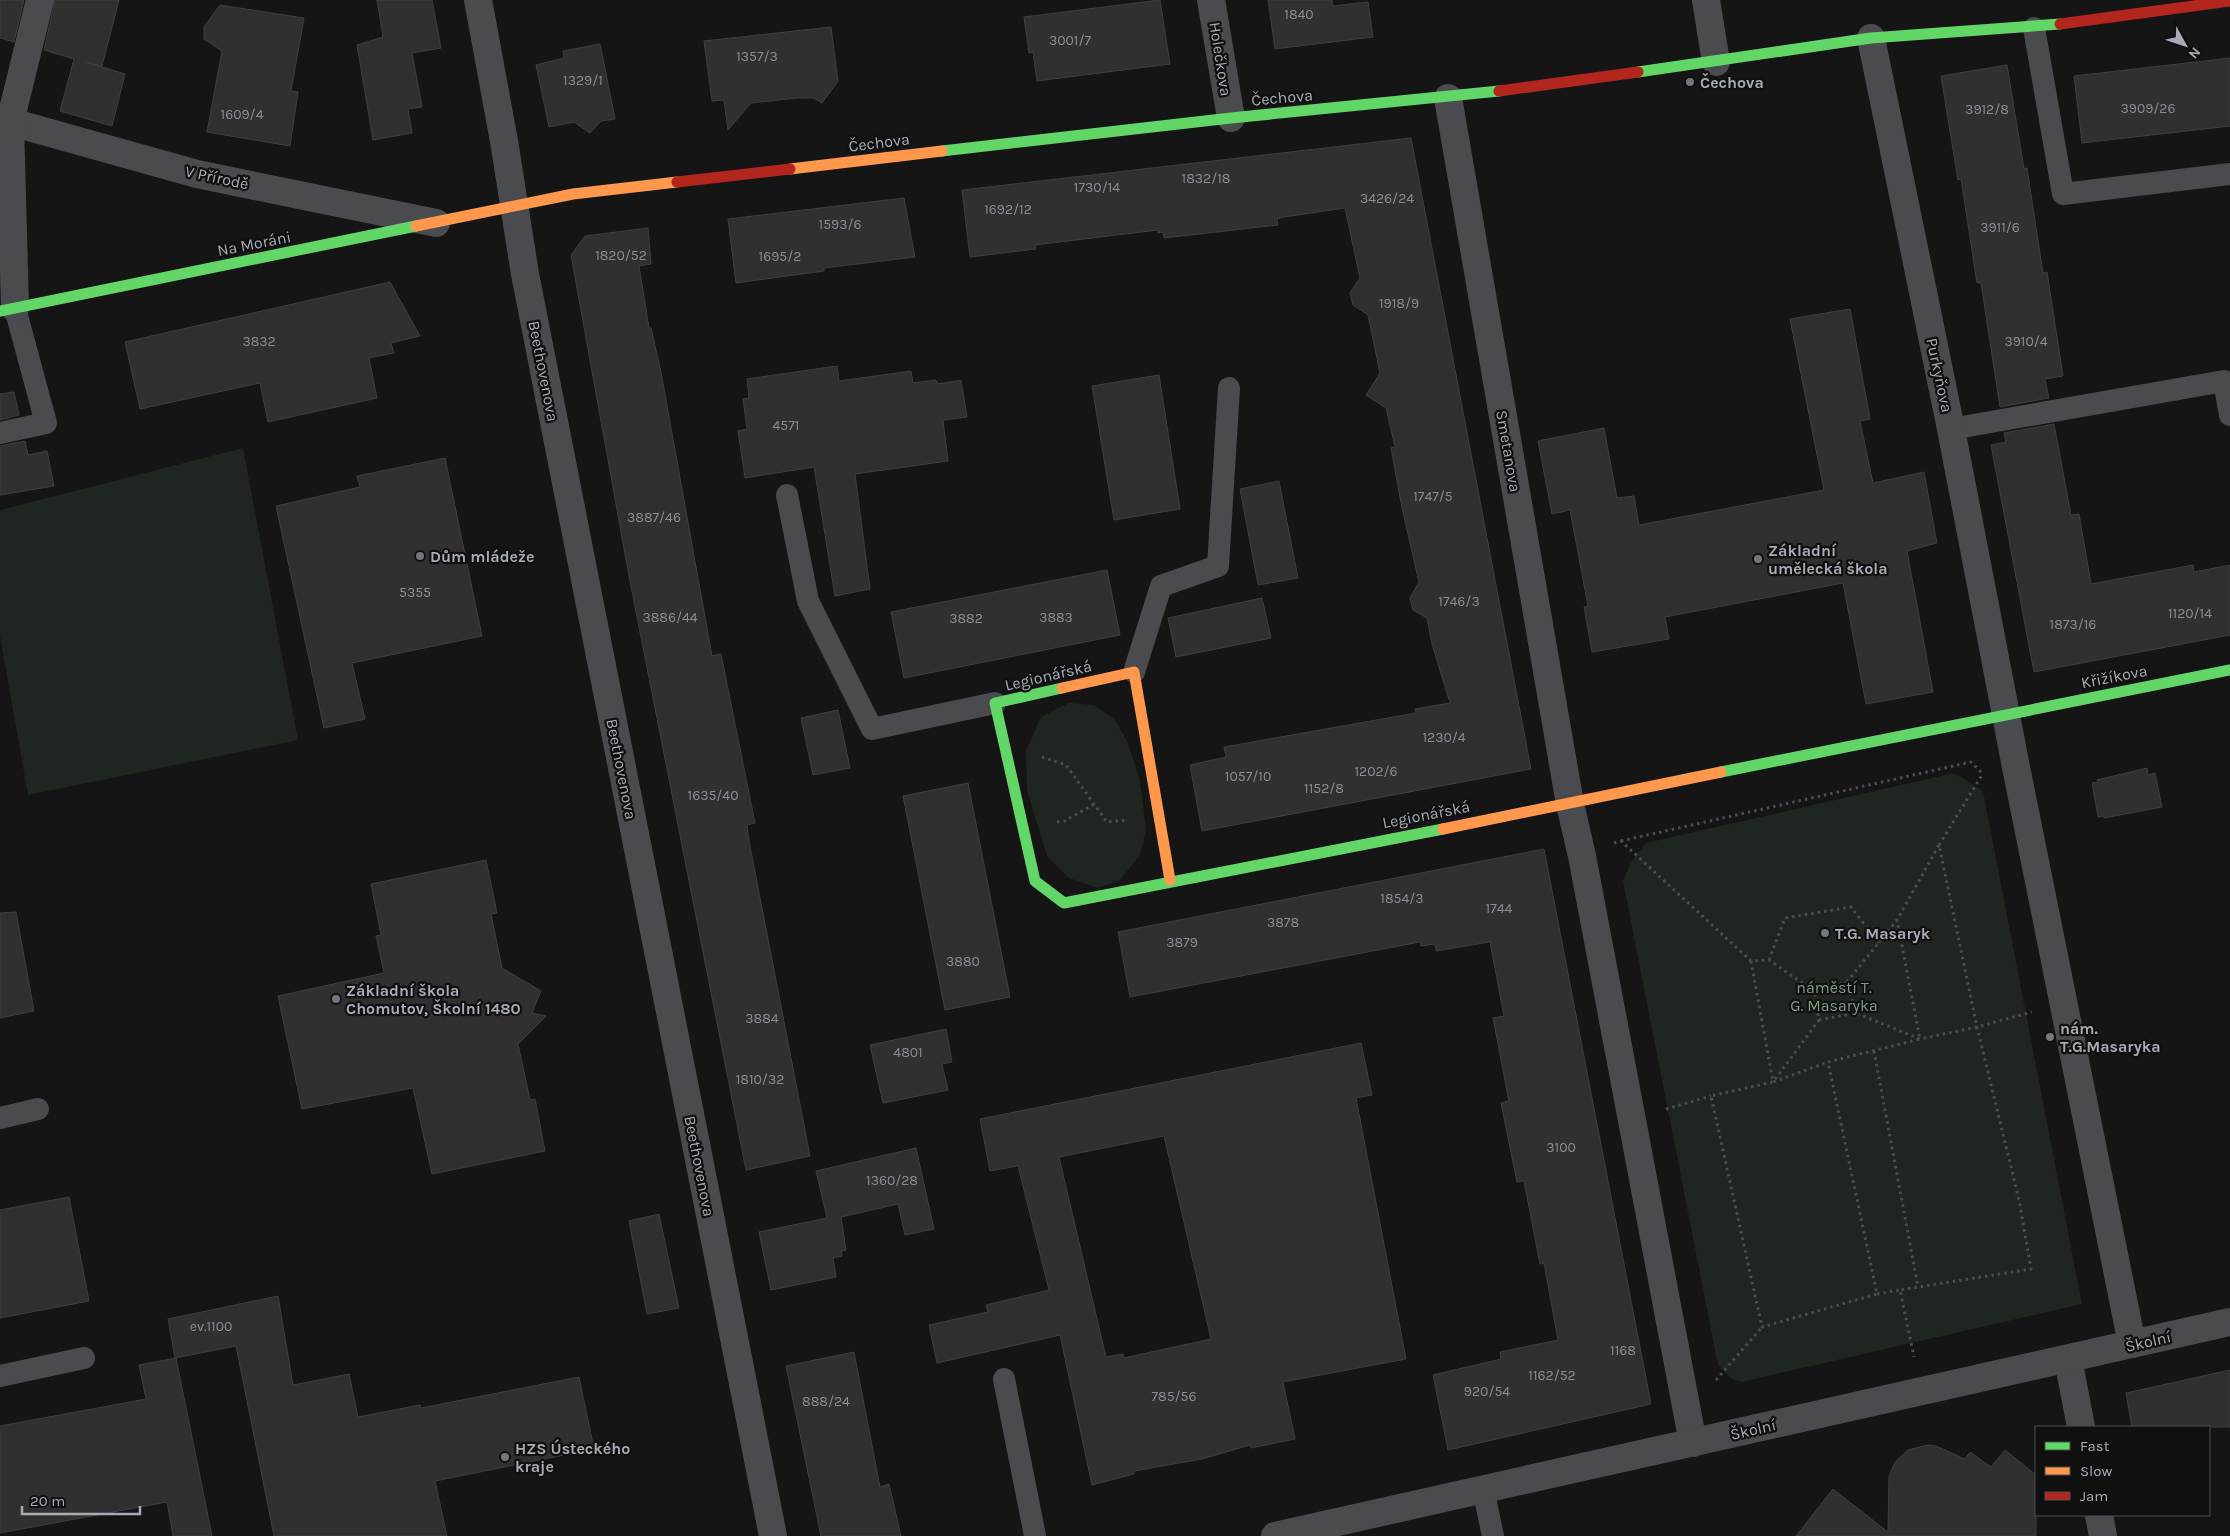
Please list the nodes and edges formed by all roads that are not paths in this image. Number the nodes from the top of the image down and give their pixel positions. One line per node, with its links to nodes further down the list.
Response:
1 (40, 0): 11 (street)
2 (478, 0): 13 (street, Beethovenova)
3 (1211, 0): 10 (street, Holečkova)
4 (1706, 0): 8 (street)
5 (2230, 1): 6 (street, Čechova)
6 (2034, 28): 7 (street, Čechova); 12 (lane)
7 (1871, 38): 8 (street, Čechova); 18 (street, Purkyňova)
8 (1716, 62): 9 (street, Čechova)
9 (1448, 98): 10 (street, Čechova); 25 (street, Smetanova)
10 (1231, 118): 13 (street, Čechova)
11 (5, 121): 14 (street, V Přírodě); 15 (street)
12 (2230, 174)
13 (515, 205): 14 (street, Na Moráni); 39 (street, Beethovenova)
14 (438, 223): 15 (street, Na Moráni)
15 (7, 310): 19 (lane)
16 (1229, 388): 22 (lane)
17 (2230, 415): 18 (lane)
18 (1951, 429): 24 (street, Purkyňova)
19 (0, 433)
20 (787, 495): 23 (lane)
21 (2230, 670): 24 (street, Křižíkova)
22 (1134, 672): 23 (street, Legionářská); 26 (street)
23 (995, 703): 26 (street, Legionářská)
24 (2005, 713): 25 (street); 30 (street)
25 (1570, 804): 26 (street, Legionářská); 36 (street)
26 (1170, 880)
27 (38, 1109): 28 (lane)
28 (0, 1118)
29 (2230, 1322): 30 (street, Školní)
30 (2132, 1344): 32 (street, Školní)
31 (84, 1358): 33 (lane)
32 (2068, 1359): 35 (street); 36 (street, Školní)
33 (0, 1376)
34 (1004, 1379): 40 (lane)
35 (2081, 1426)
36 (1693, 1443): 37 (street, Školní)
37 (1483, 1489): 41 (street, Školní); 42 (lane)
38 (2099, 1516): 43 (street)
39 (773, 1536)
40 (1034, 1536)
41 (1275, 1536)
42 (1494, 1536)
43 (2103, 1536)

